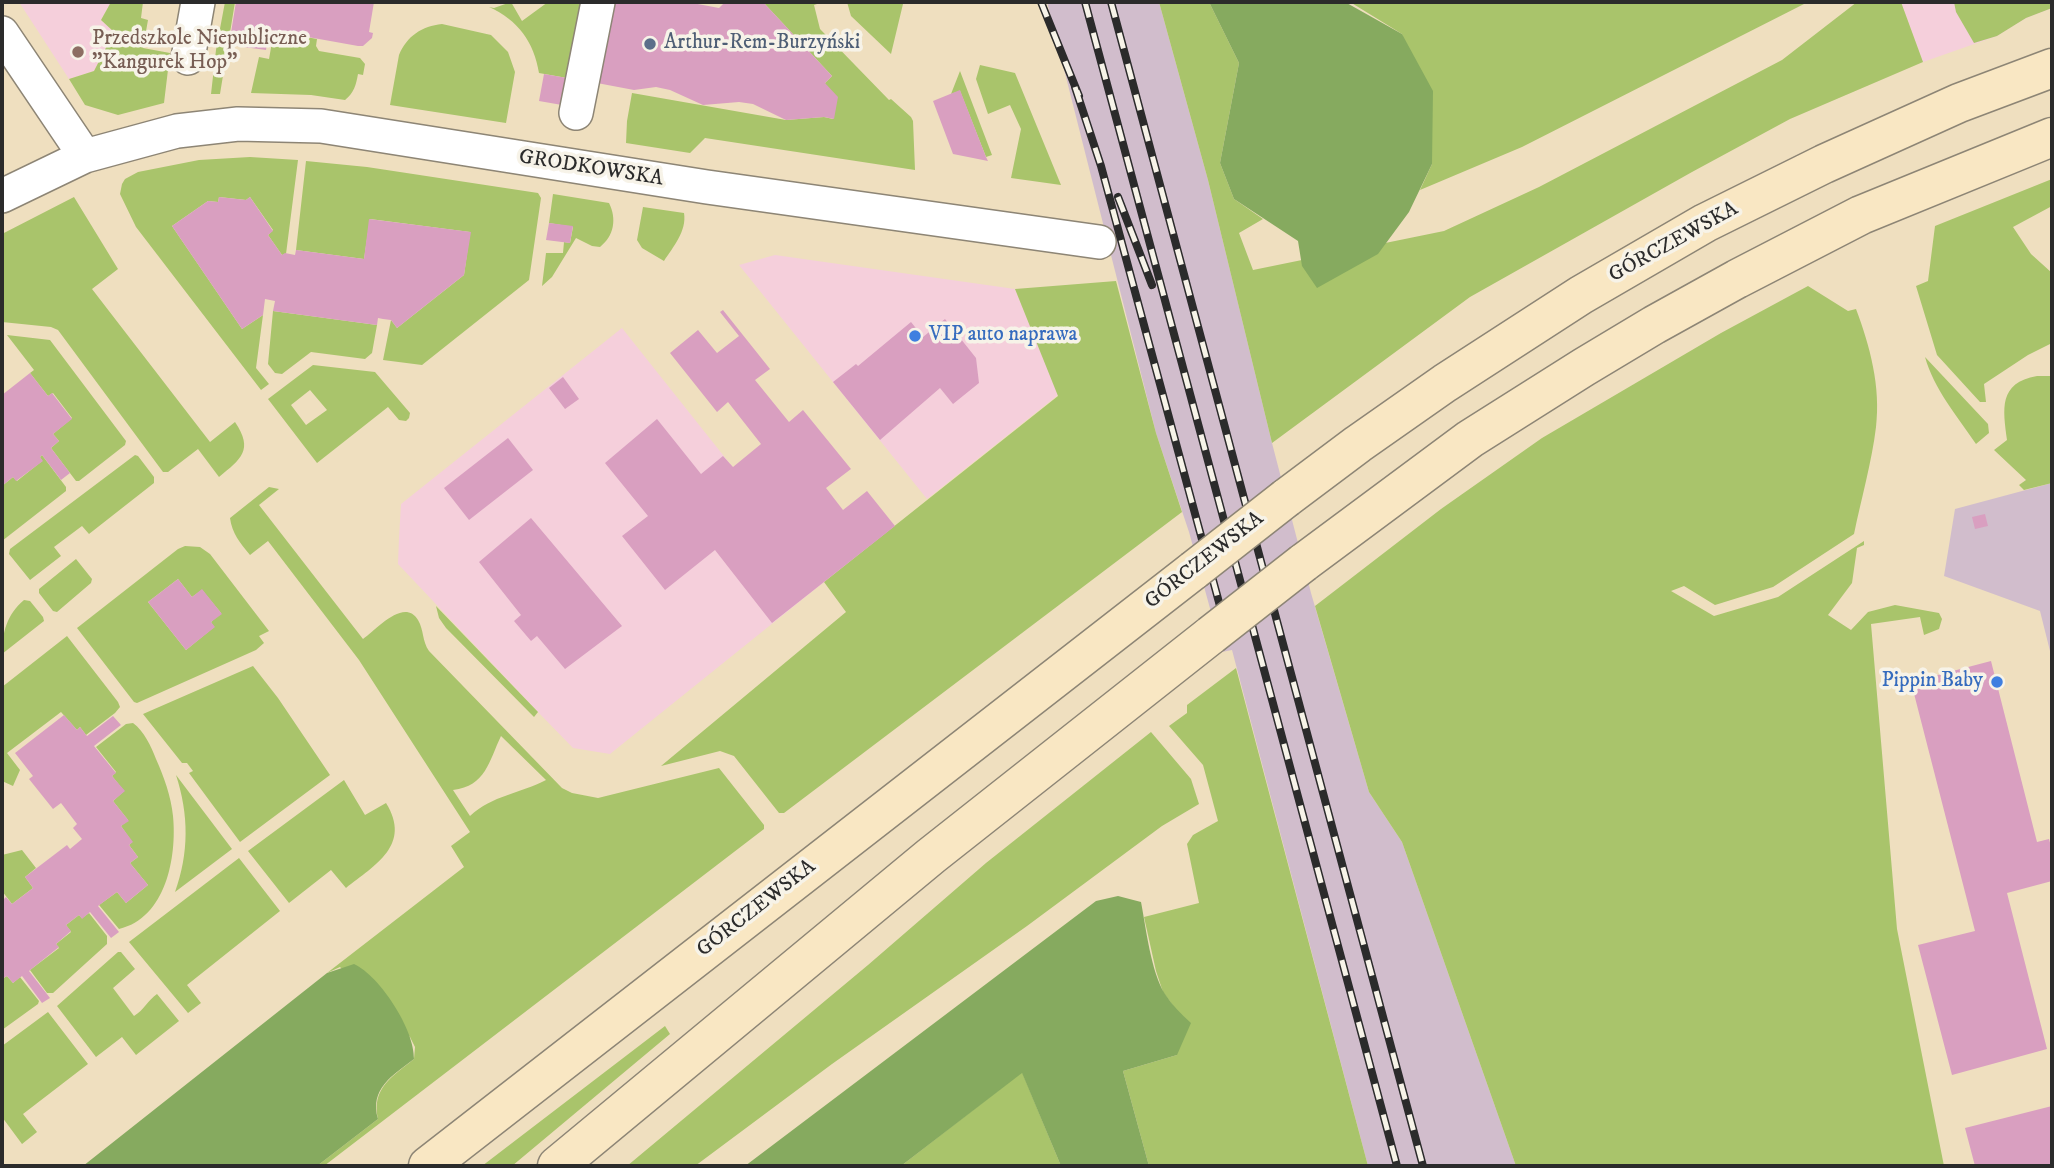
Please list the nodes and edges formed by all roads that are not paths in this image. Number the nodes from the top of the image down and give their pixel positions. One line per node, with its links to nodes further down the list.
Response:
1 (198, 2): 4 (street)
2 (598, 2): 6 (street)
3 (2, 33): 8 (street)
4 (188, 58)
5 (2052, 68): 11 (main road, GÓRCZEWSKA, bridge)
6 (576, 113)
7 (2052, 137): 12 (main road, bridge)
8 (85, 156): 9 (street, GRODKOWSKA); 10 (street, GRODKOWSKA)
9 (2, 196)
10 (1099, 242)
11 (428, 1166)
12 (556, 1166)

